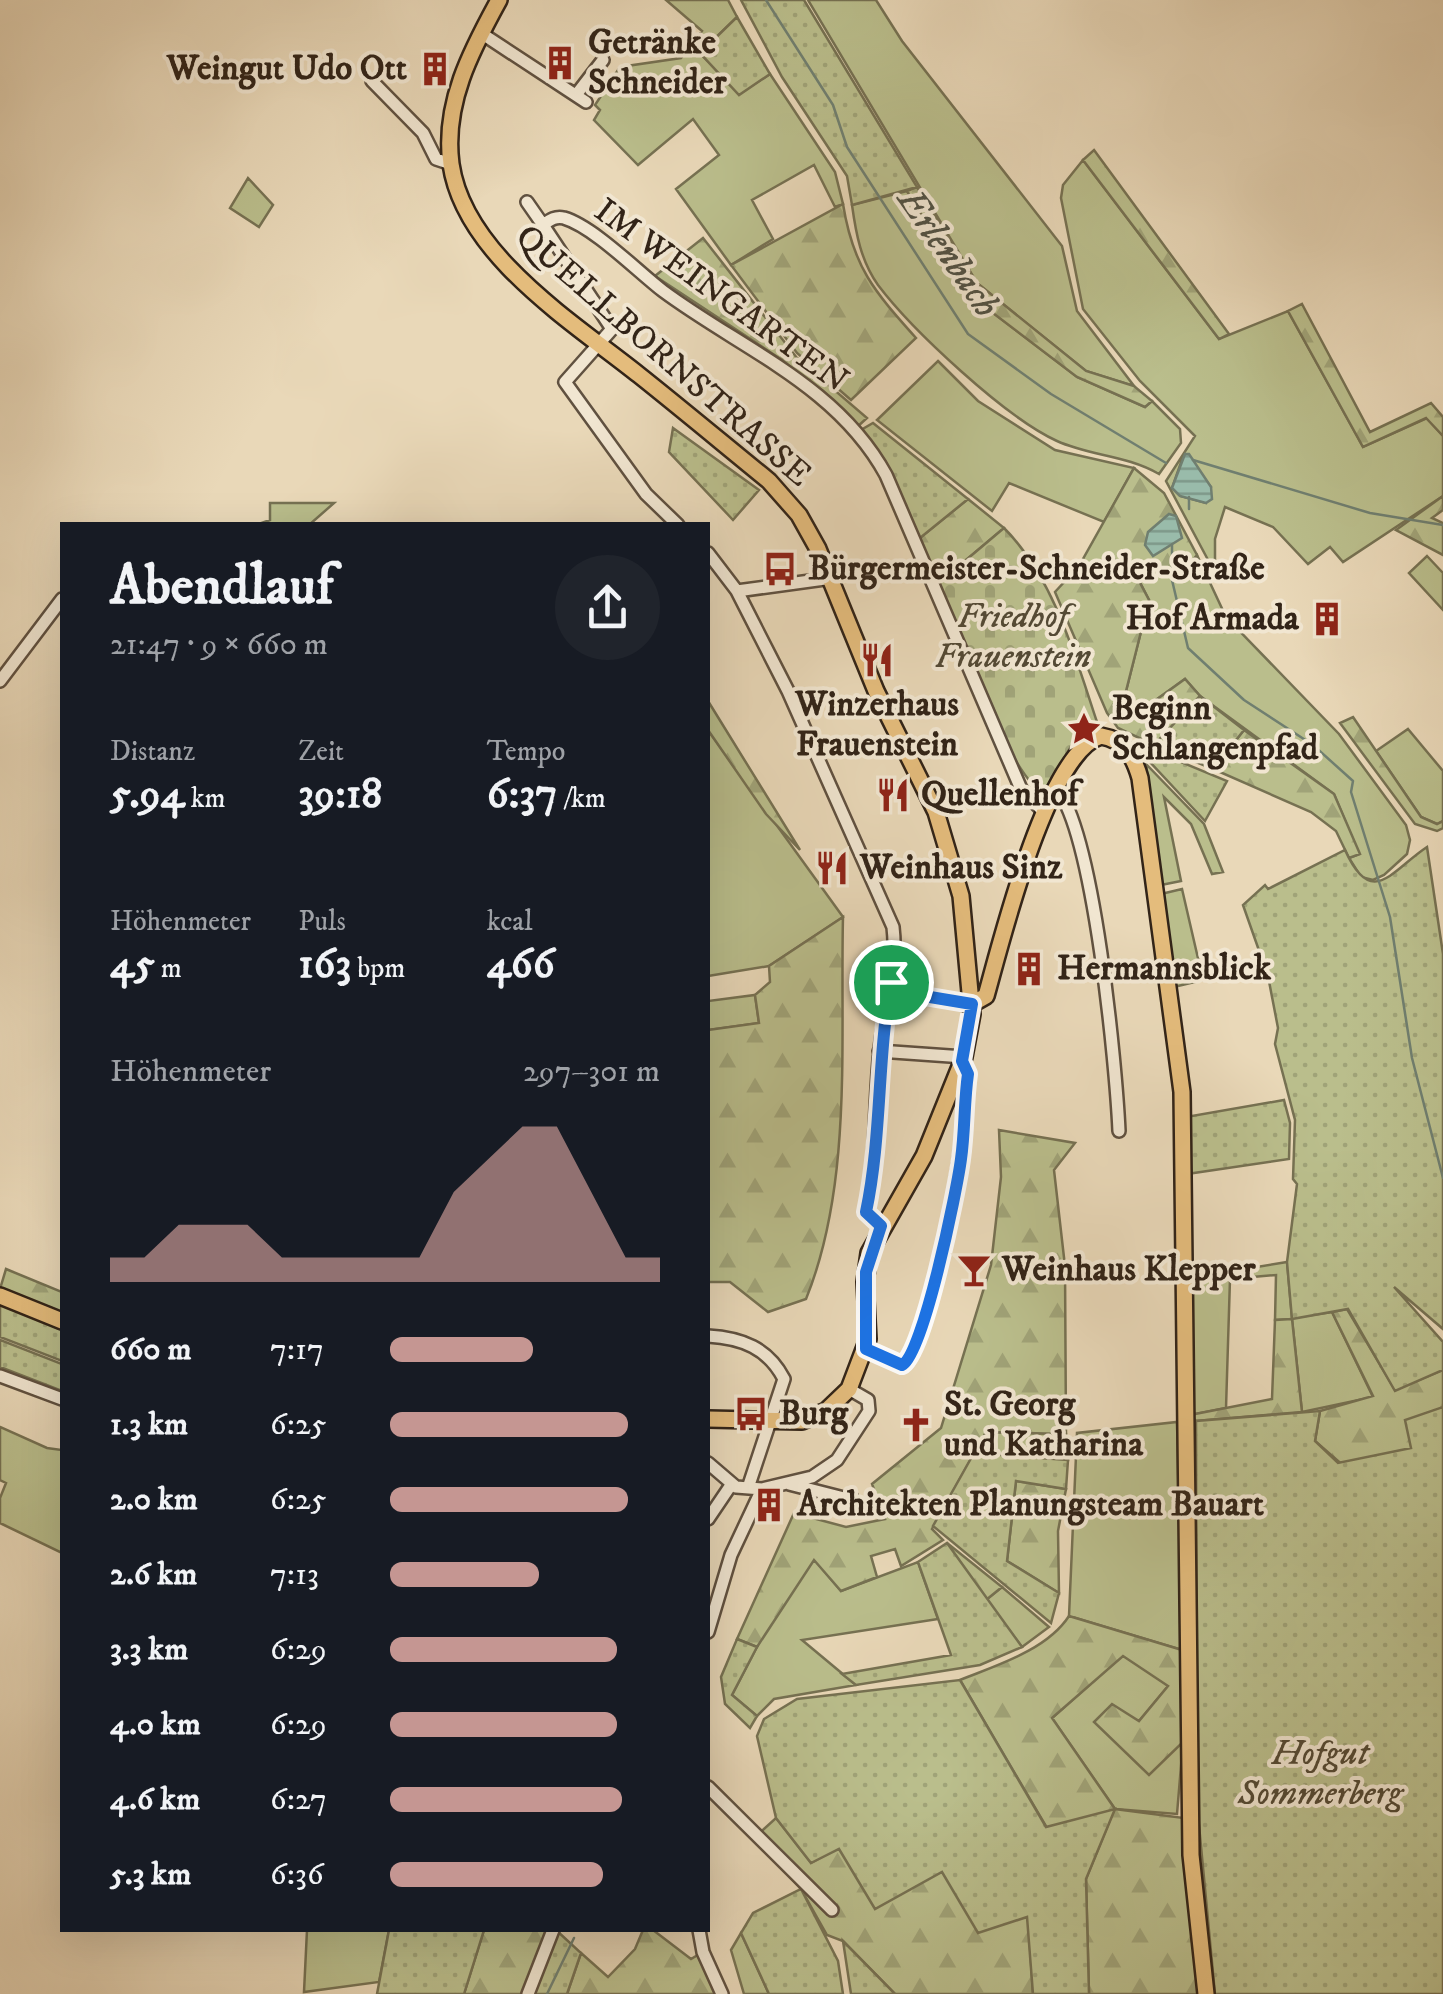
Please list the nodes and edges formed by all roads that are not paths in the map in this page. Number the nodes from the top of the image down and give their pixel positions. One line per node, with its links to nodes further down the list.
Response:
1 (500, 0): 2 (main road, QUELLBORNSTRASSE)
2 (481, 33): 3 (street); 5 (main road, QUELLBORNSTRASSE)
3 (604, 60)
4 (372, 81): 5 (street)
5 (451, 164): 8 (main road, QUELLBORNSTRASSE)
6 (528, 202): 7 (street, IM WEINGARTEN)
7 (543, 225): 8 (street, IM WEINGARTEN); 16 (street, IM WEINGARTEN)
8 (601, 346): 9 (street); 11 (main road, QUELLBORNSTRASSE)
9 (675, 522)
10 (710, 556): 12 (street)
11 (832, 578): 12 (street); 18 (main road, QUELLBORNSTRASSE)
12 (736, 591): 17 (street)
13 (60, 602): 14 (street)
14 (0, 681)
15 (1058, 789): 16 (main road); 21 (street); 45 (main road)
16 (1043, 811): 18 (main road)
17 (891, 982): 18 (street); 19 (street)
18 (972, 1004): 20 (main road)
19 (880, 1051): 20 (street); 22 (street)
20 (963, 1059): 22 (main road); 26 (street)
21 (1119, 1131)
22 (881, 1226): 26 (main road)
23 (0, 1296): 24 (main road)
24 (60, 1321)
25 (710, 1336): 31 (street)
26 (866, 1349): 28 (main road)
27 (0, 1376): 29 (street)
28 (849, 1389): 31 (main road); 33 (street)
29 (60, 1399)
30 (710, 1418): 31 (main road)
31 (772, 1422): 35 (street)
32 (710, 1465): 34 (street)
33 (780, 1483): 35 (street); 36 (street)
34 (731, 1485): 35 (street); 37 (street)
35 (755, 1488): 38 (street)
36 (850, 1496)
37 (710, 1516)
38 (710, 1625)
39 (710, 1789): 40 (street)
40 (832, 1910)
41 (551, 1932): 43 (street)
42 (699, 1932): 44 (street)
43 (528, 1994)
44 (722, 1994)
45 (1206, 1994)

